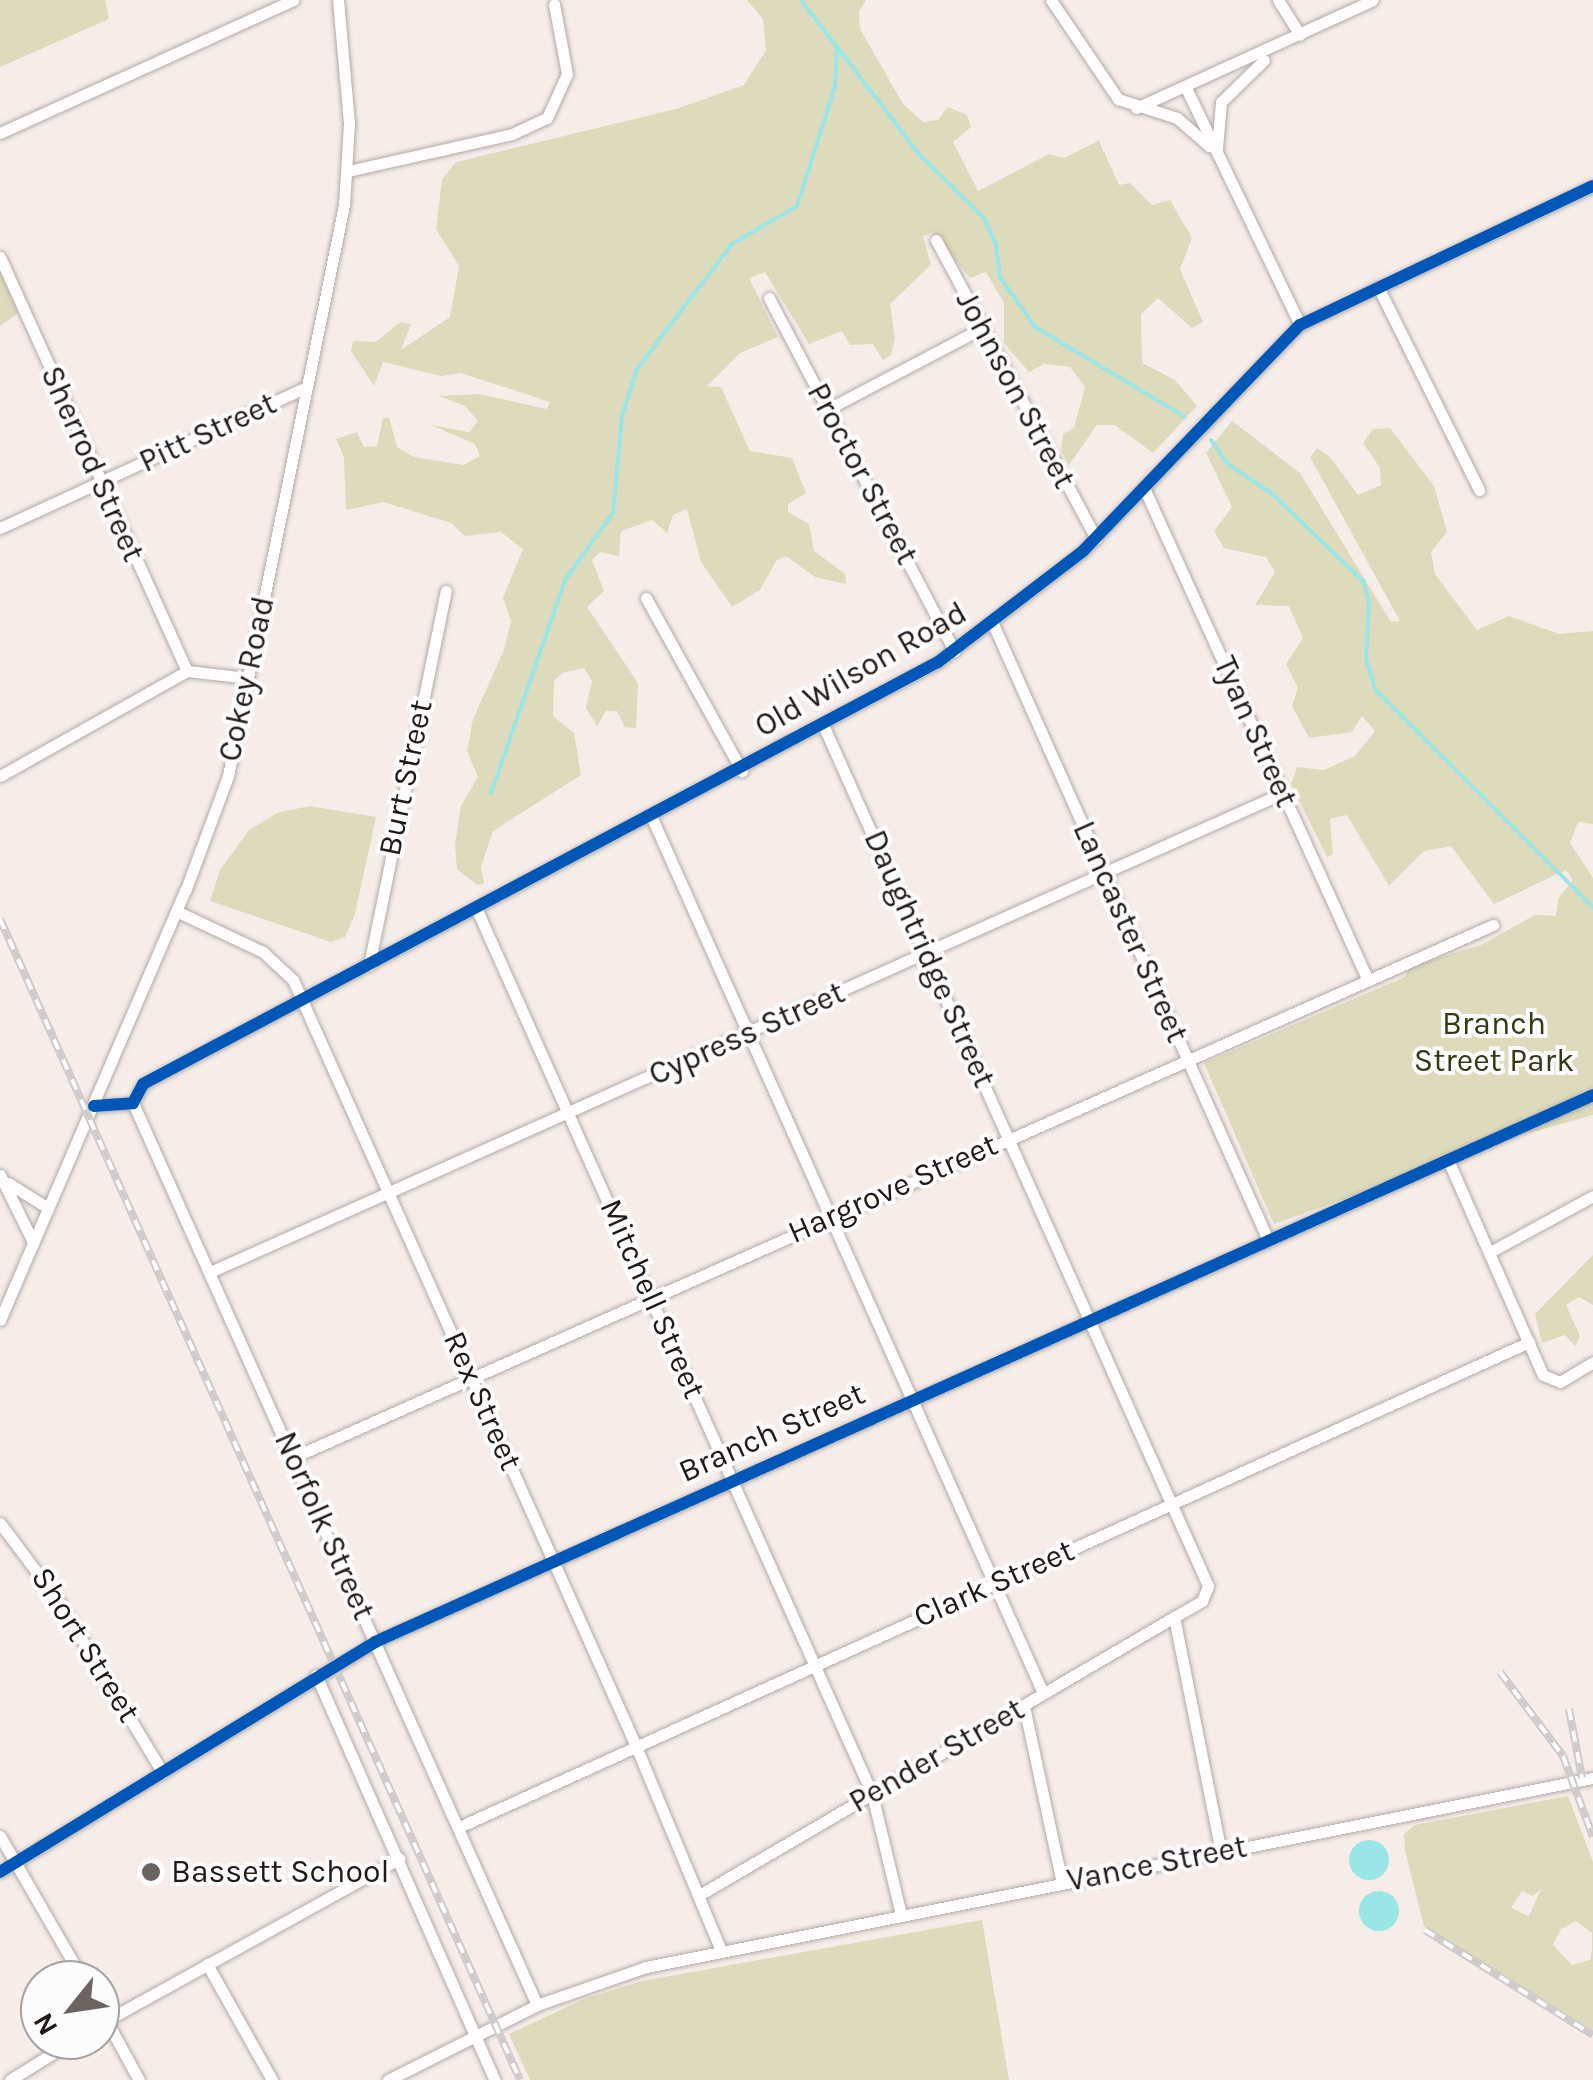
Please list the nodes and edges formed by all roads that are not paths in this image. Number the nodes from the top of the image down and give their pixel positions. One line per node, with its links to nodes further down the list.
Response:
1 (293, 0): 11 (street)
2 (338, 0): 13 (street, Cokey Road)
3 (1050, 0): 10 (street)
4 (1278, 0): 7 (street)
5 (1373, 0): 7 (street)
6 (554, 4): 13 (street)
7 (1300, 35): 8 (street)
8 (1278, 48): 9 (street); 12 (street)
9 (1187, 90): 10 (street); 12 (street)
10 (1136, 108): 12 (street)
11 (0, 133)
12 (1218, 157): 19 (street)
13 (348, 171): 21 (street, Cokey Road)
14 (1593, 186): 17 (street, Old Wilson Road)
15 (936, 240): 20 (street, Johnson Street)
16 (0, 257): 23 (street, Sherrod Street)
17 (1378, 288): 19 (street, Old Wilson Road); 25 (street)
18 (769, 298): 22 (street, Proctor Street)
19 (1300, 325): 24 (street, Old Wilson Road)
20 (982, 328): 22 (street); 27 (street, Johnson Street)
21 (306, 388): 23 (street, Pitt Street); 33 (street, Cokey Road)
22 (828, 410): 31 (street, Proctor Street)
23 (100, 482): 26 (street, Pitt Street); 32 (street, Sherrod Street)
24 (1144, 488): 27 (street, Old Wilson Road); 37 (street, Tyan Street)
25 (1479, 490)
26 (0, 528)
27 (1096, 538): 30 (street, Old Wilson Road)
28 (446, 591): 44 (street, Burt Street)
29 (646, 598): 35 (street)
30 (993, 624): 31 (street, Old Wilson Road); 39 (street, Lancaster Street)
31 (954, 650): 34 (street, Old Wilson Road)
32 (187, 671): 33 (street); 36 (street)
33 (248, 678): 41 (street, Cokey Road)
34 (824, 727): 35 (street, Old Wilson Road); 43 (street, Daughtridge Street)
35 (742, 771): 38 (street, Old Wilson Road)
36 (0, 776)
37 (1283, 793): 39 (street, Cypress Street); 45 (street, Tyan Street)
38 (652, 818): 40 (street, Old Wilson Road); 47 (street)
39 (1105, 875): 43 (street, Cypress Street); 48 (street, Lancaster Street)
40 (478, 910): 44 (street, Old Wilson Road); 52 (street, Mitchell Street)
41 (176, 911): 46 (street, Rex Street); 51 (street, Cokey Road)
42 (1493, 925): 45 (street, Hargrove Street)
43 (926, 954): 47 (street, Cypress Street); 53 (street, Daughtridge Street)
44 (368, 965): 46 (street, Old Wilson Road)
45 (1366, 976): 48 (street, Hargrove Street)
46 (304, 1002): 50 (street, Old Wilson Road); 56 (street, Rex Street)
47 (746, 1034): 52 (street, Cypress Street); 59 (street)
48 (1187, 1058): 53 (street, Hargrove Street); 60 (street, Lancaster Street)
49 (1593, 1095): 54 (street, Branch Street)
50 (133, 1103): 51 (street); 63 (street, Norfolk Street)
51 (94, 1106): 58 (street, Cokey Road)
52 (568, 1114): 56 (street, Cypress Street); 64 (street, Mitchell Street)
53 (1008, 1138): 59 (street, Hargrove Street); 66 (street, Daughtridge Street)
54 (1448, 1160): 60 (street, Branch Street); 62 (street)
55 (1, 1176): 58 (street); 61 (street)
56 (389, 1194): 63 (street, Cypress Street); 69 (street, Rex Street)
57 (1593, 1196): 62 (street)
58 (48, 1208): 61 (street, Cokey Road)
59 (830, 1218): 64 (street, Hargrove Street); 70 (street)
60 (1268, 1240): 66 (street, Branch Street)
61 (33, 1242): 65 (street, Cokey Road)
62 (1490, 1252): 67 (street)
63 (210, 1272): 71 (street, Norfolk Street)
64 (652, 1296): 69 (street, Hargrove Street); 72 (street, Mitchell Street)
65 (0, 1320)
66 (1091, 1321): 70 (street, Branch Street); 73 (street, Daughtridge Street)
67 (1529, 1342): 68 (street); 73 (street, Clark Street)
68 (1593, 1362)
69 (472, 1378): 71 (street, Hargrove Street); 75 (street, Rex Street)
70 (910, 1402): 72 (street, Branch Street); 76 (street)
71 (294, 1456): 78 (street, Norfolk Street)
72 (732, 1481): 75 (street, Branch Street); 79 (street, Mitchell Street)
73 (1172, 1504): 76 (street, Clark Street); 77 (street, Daughtridge Street)
74 (0, 1523): 84 (street, Short Street)
75 (553, 1561): 78 (street, Branch Street); 83 (street, Rex Street)
76 (994, 1584): 79 (street, Clark Street); 81 (street)
77 (1174, 1618): 81 (street, Pender Street); 89 (street)
78 (375, 1642): 80 (street, Branch Street); 87 (street, Norfolk Street)
79 (815, 1665): 83 (street, Clark Street); 86 (street, Mitchell Street)
80 (316, 1675): 84 (street, Branch Street); 90 (street)
81 (1043, 1694): 82 (street, Pender Street)
82 (1024, 1706): 86 (street, Pender Street); 93 (street)
83 (636, 1744): 87 (street, Clark Street); 94 (street, Rex Street)
84 (163, 1772): 91 (street, Branch Street)
85 (1593, 1778): 89 (street, Vance Street)
86 (872, 1794): 94 (street, Pender Street); 95 (street, Mitchell Street)
87 (459, 1827): 99 (street, Norfolk Street)
88 (0, 1836): 91 (street)
89 (1222, 1852): 93 (street, Vance Street)
90 (399, 1859): 98 (street); 101 (street)
91 (16, 1862): 92 (street, Branch Street); 97 (street)
92 (0, 1872)
93 (1062, 1883): 95 (street, Vance Street)
94 (701, 1894): 96 (street, Rex Street)
95 (901, 1915): 96 (street, Vance Street)
96 (721, 1951): 99 (street)
97 (72, 1960)
98 (207, 1964): 100 (street); 106 (street)
99 (537, 2005): 101 (street)
100 (120, 2008)
101 (476, 2036): 107 (street); 108 (street)
102 (120, 2047): 105 (street)
103 (42, 2060): 104 (street)
104 (10, 2080)
105 (140, 2080)
106 (272, 2080)
107 (388, 2080)
108 (495, 2080)

